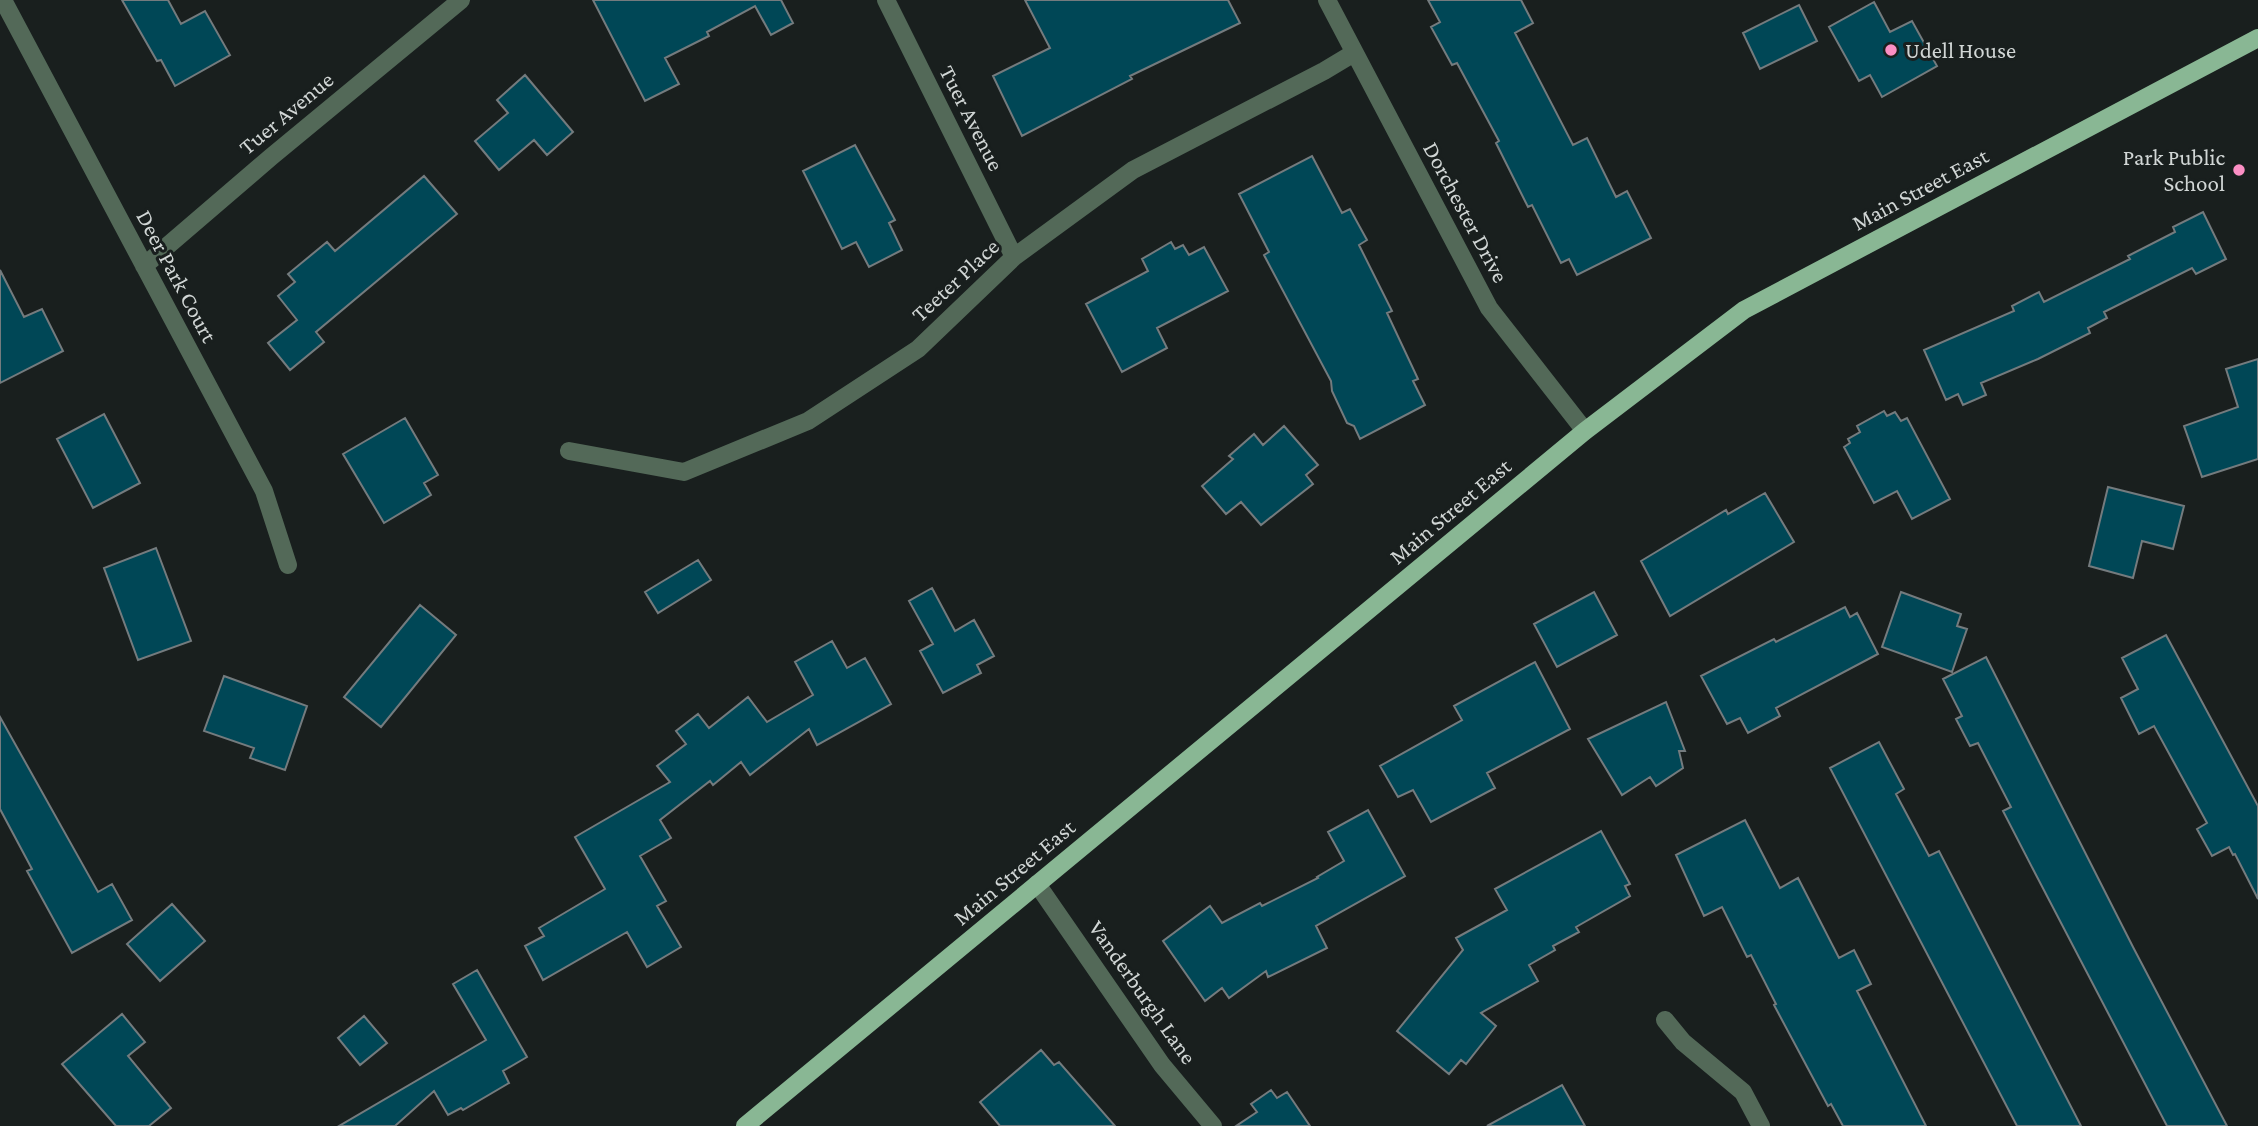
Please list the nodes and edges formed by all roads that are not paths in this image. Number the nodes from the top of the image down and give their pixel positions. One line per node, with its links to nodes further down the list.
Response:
1 (461, 0): 8 (street, Tuer Avenue)
2 (886, 0): 7 (street, Tuer Avenue)
3 (1327, 0): 6 (street, Dorchester Drive)
4 (5, 12): 8 (street, Deer Park Court)
5 (2258, 38): 9 (main road, Main Street East)
6 (1354, 53): 7 (street, Teeter Place); 9 (street, Dorchester Drive)
7 (1014, 257): 10 (street, Teeter Place)
8 (144, 266): 11 (street, Deer Park Court)
9 (1585, 431): 12 (main road, Main Street East)
10 (569, 450)
11 (288, 565)
12 (1037, 884): 14 (main road, Main Street East); 15 (street, Vanderburgh Lane)
13 (1665, 1020): 16 (street)
14 (745, 1126)
15 (1213, 1126)
16 (1761, 1126)

